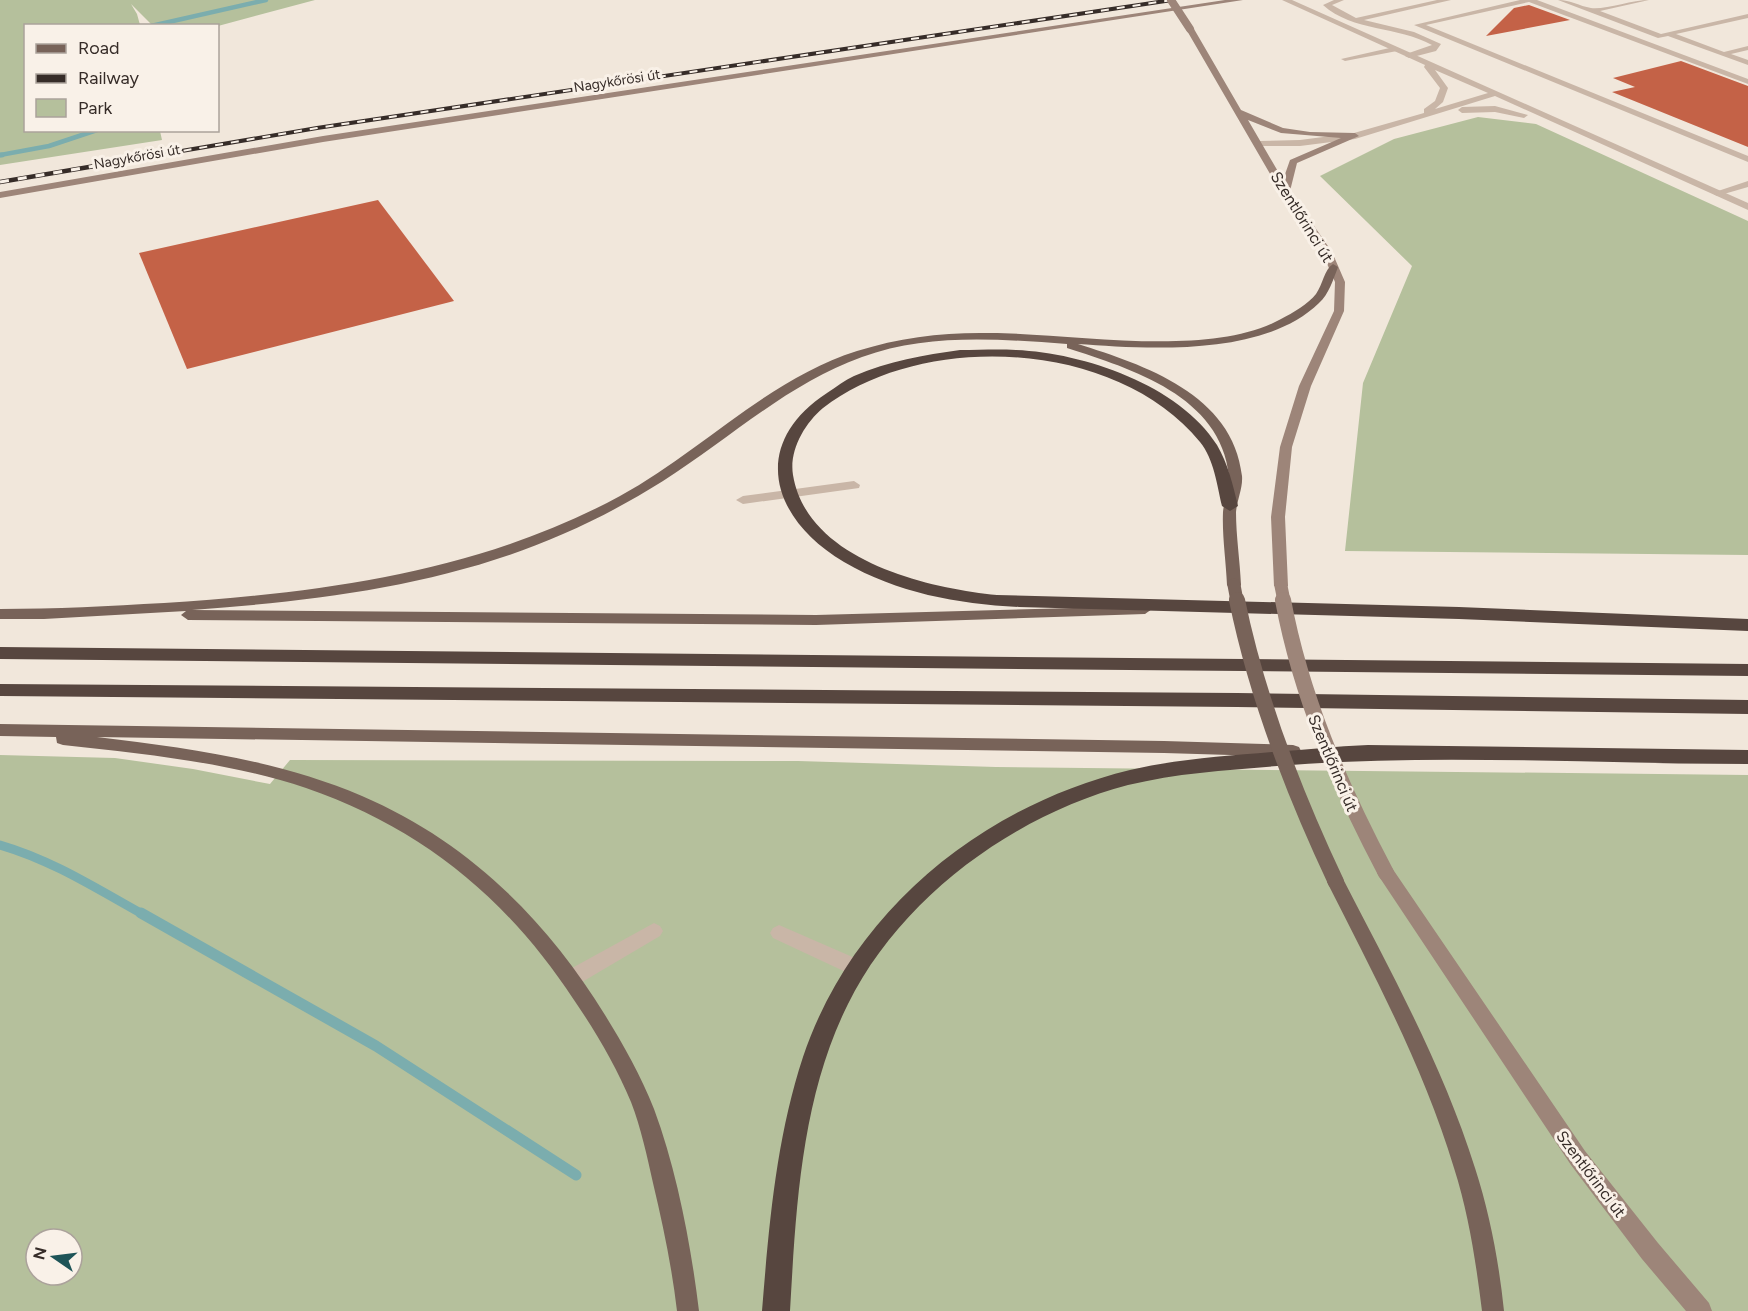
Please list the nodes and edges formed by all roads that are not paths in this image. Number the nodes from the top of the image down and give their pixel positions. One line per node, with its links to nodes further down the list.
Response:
1 (1171, 0): 22 (main road, Szentlőrinci út, bridge)
2 (1239, 0): 31 (main road, Nagykőrösi út)
3 (1286, 0): 14 (street)
4 (1340, 0): 11 (street)
5 (1447, 0): 11 (street)
6 (1530, 0): 20 (street); 27 (street)
7 (1563, 0): 9 (street)
8 (1645, 0): 9 (street)
9 (1592, 10): 12 (street)
10 (1748, 16): 12 (street)
11 (1356, 20): 16 (street)
12 (1668, 34): 15 (street)
13 (1748, 48): 15 (street)
14 (1394, 49): 16 (street); 17 (street)
15 (1723, 54): 19 (street)
16 (1409, 56): 18 (street)
17 (1345, 59)
18 (1424, 63): 21 (street); 23 (street)
19 (1748, 63)
20 (1748, 82)
21 (1494, 94): 23 (street, Szentlőrinci út); 24 (street)
22 (1236, 108): 25 (main road); 26 (main road, Szentlőrinci út)
23 (1420, 116): 24 (street); 25 (street, Szentlőrinci út)
24 (1562, 124): 30 (street)
25 (1355, 136): 26 (street, Szentlőrinci út); 29 (main road)
26 (1258, 144): 29 (main road, Szentlőrinci út)
27 (1748, 159)
28 (1748, 184): 30 (street)
29 (1285, 191): 33 (main road, Szentlőrinci út)
30 (1717, 193): 32 (street)
31 (0, 195)
32 (1748, 207)
33 (1334, 267): 34 (main road); 57 (main road, Szentlőrinci út, bridge)
34 (1048, 339): 38 (main road); 41 (main road)
35 (854, 485): 36 (street)
36 (789, 493): 37 (street); 38 (highway); 39 (highway)
37 (743, 500)
38 (1230, 506): 56 (main road, bridge)
39 (1187, 608): 41 (main road); 42 (highway)
40 (0, 614): 41 (main road)
41 (36, 614)
42 (1748, 625)
43 (0, 653): 44 (highway)
44 (1748, 670)
45 (0, 690): 46 (highway)
46 (1748, 707)
47 (0, 731): 48 (main road); 53 (main road)
48 (1354, 753): 49 (highway); 52 (highway)
49 (1748, 757)
50 (654, 931): 53 (street)
51 (779, 933): 52 (street)
52 (857, 968): 55 (highway)
53 (570, 979): 54 (main road)
54 (688, 1311)
55 (776, 1311)
56 (1493, 1311)
57 (1701, 1311)

